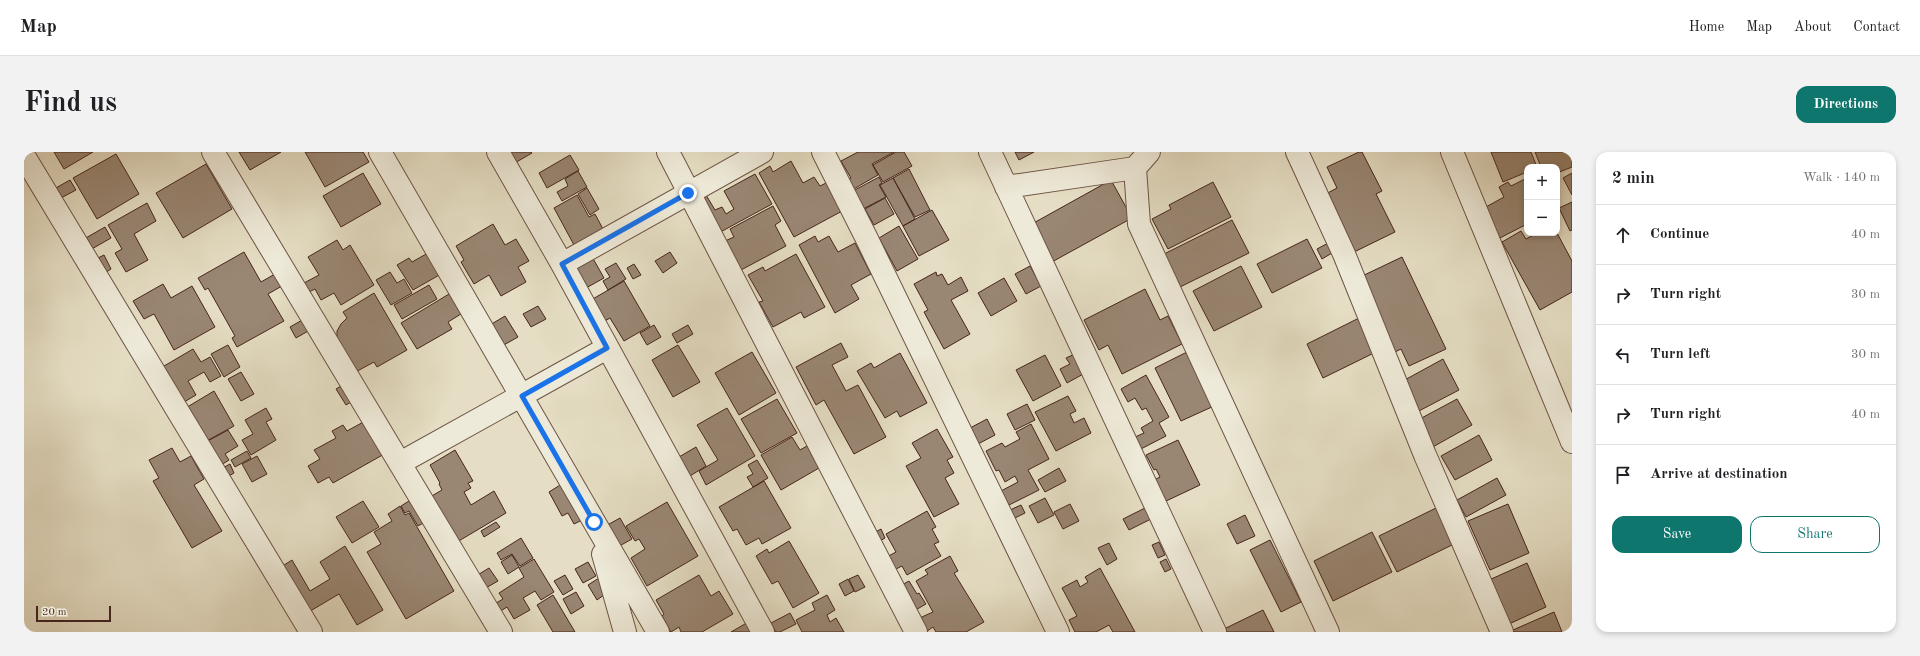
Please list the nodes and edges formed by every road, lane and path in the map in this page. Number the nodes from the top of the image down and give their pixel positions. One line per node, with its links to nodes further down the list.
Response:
1 (213, 152): 19 (street)
2 (380, 152): 17 (street)
3 (498, 152): 15 (street)
4 (668, 152): 14 (street)
5 (762, 152): 14 (street)
6 (823, 152): 27 (street)
7 (990, 152): 13 (street)
8 (1149, 152): 12 (street)
9 (1297, 152): 30 (street)
10 (1452, 152): 18 (street)
11 (24, 156): 21 (street)
12 (1134, 168): 13 (street); 29 (street)
13 (1006, 187): 28 (street)
14 (688, 193): 15 (street); 26 (street)
15 (562, 264): 16 (street)
16 (607, 348): 17 (street); 25 (street)
17 (522, 396): 19 (street); 20 (street)
18 (1572, 442)
19 (400, 463): 22 (street)
20 (594, 522): 23 (street); 24 (street)
21 (311, 632)
22 (501, 632)
23 (625, 632)
24 (658, 632)
25 (763, 632)
26 (916, 632)
27 (1058, 632)
28 (1215, 632)
29 (1328, 632)
30 (1502, 632)

